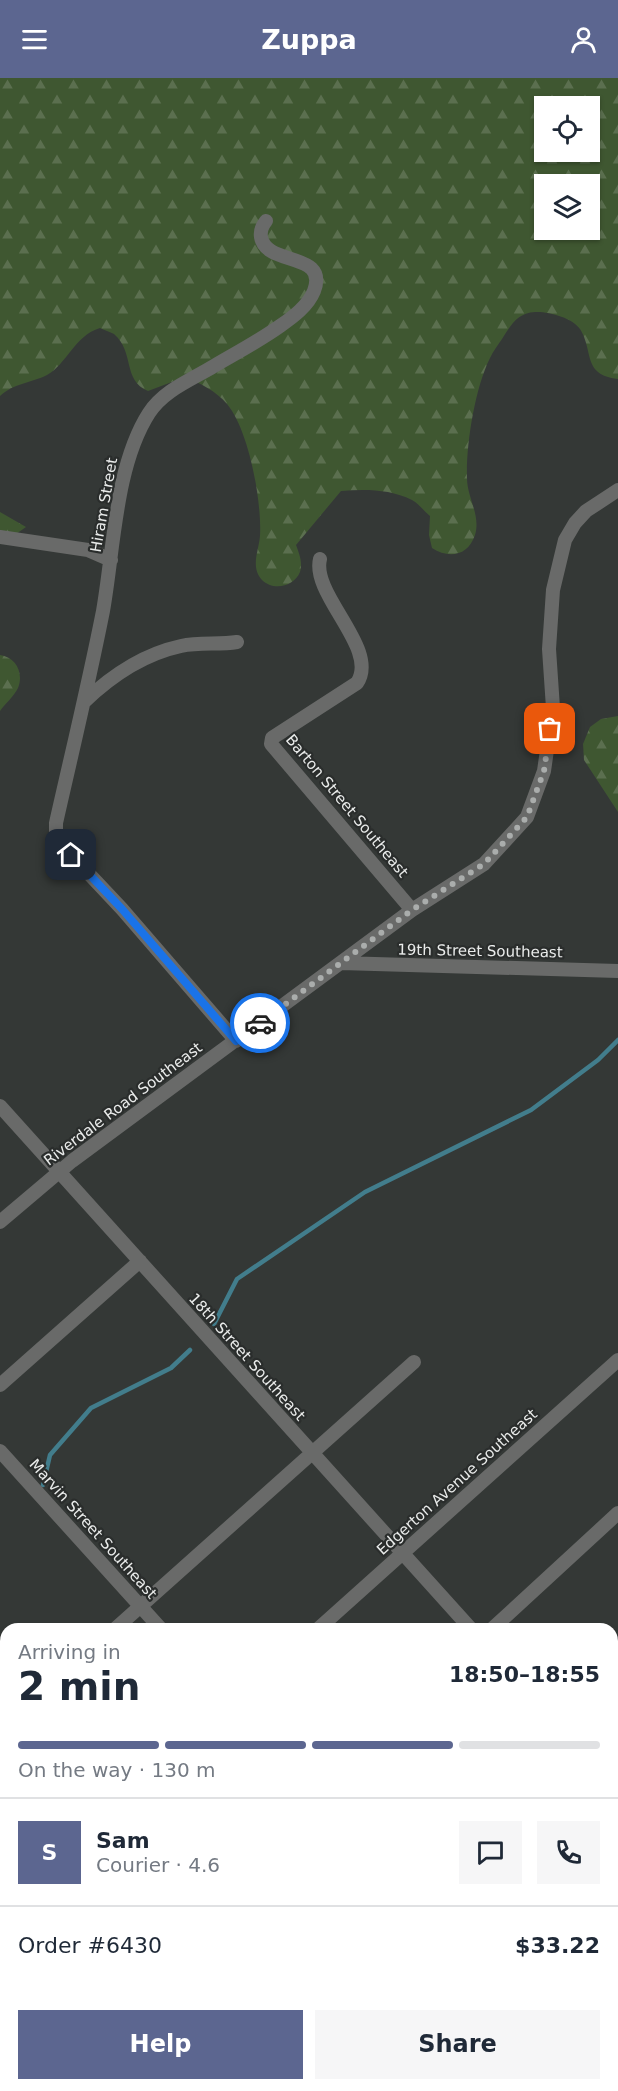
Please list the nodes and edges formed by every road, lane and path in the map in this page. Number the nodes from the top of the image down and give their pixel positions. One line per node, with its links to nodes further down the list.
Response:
1 (266, 220): 5 (street, Hiram Street)
2 (618, 490): 8 (street, Riverdale Road Southeast)
3 (0, 537): 5 (street)
4 (320, 559): 8 (street, Barton Street Southeast)
5 (111, 560): 7 (street, Hiram Street)
6 (237, 642): 7 (street)
7 (84, 702): 11 (street, Hiram Street)
8 (412, 910): 9 (street, Riverdale Road Southeast)
9 (341, 963): 10 (street, 19th Street Southeast); 11 (street, Riverdale Road Southeast)
10 (618, 970)
11 (236, 1041): 13 (street, Riverdale Road Southeast)
12 (0, 1106): 13 (street, 18th Street Southeast)
13 (59, 1172): 14 (street, Riverdale Road Southeast); 15 (street, 18th Street Southeast)
14 (0, 1222)
15 (140, 1261): 18 (street); 20 (street, 18th Street Southeast)
16 (618, 1361): 22 (street, Edgerton Avenue Southeast)
17 (414, 1362): 20 (street)
18 (0, 1385)
19 (0, 1451): 23 (street, Marvin Street Southeast)
20 (312, 1452): 22 (street, 18th Street Southeast); 23 (street)
21 (618, 1513): 28 (street)
22 (402, 1554): 26 (street, Edgerton Avenue Southeast); 27 (street, 18th Street Southeast)
23 (140, 1606): 24 (street); 25 (street, Marvin Street Southeast)
24 (122, 1623)
25 (155, 1623)
26 (325, 1623)
27 (465, 1623)
28 (499, 1623)

